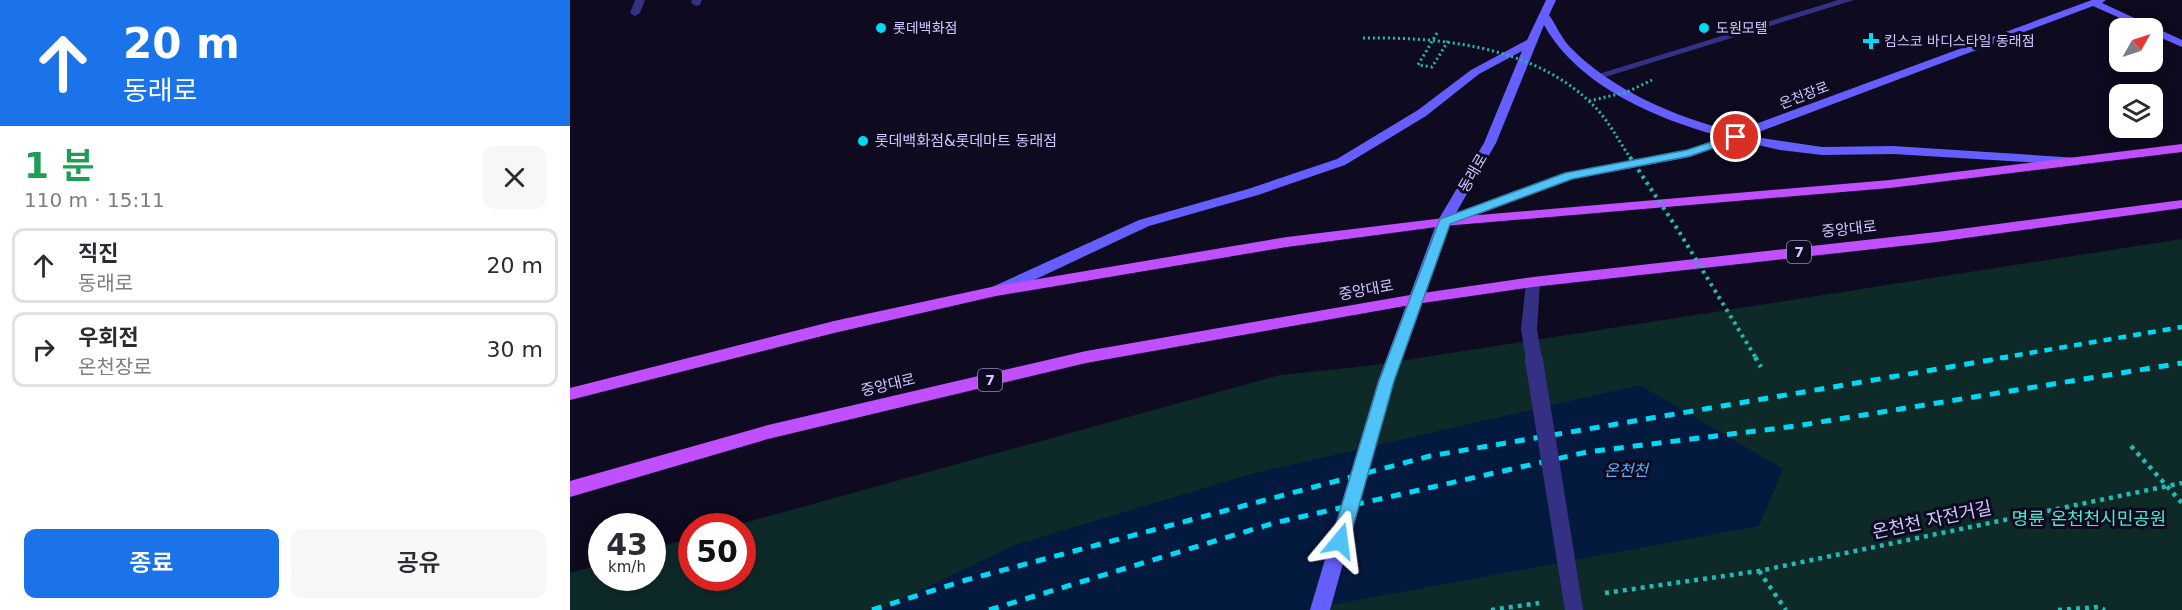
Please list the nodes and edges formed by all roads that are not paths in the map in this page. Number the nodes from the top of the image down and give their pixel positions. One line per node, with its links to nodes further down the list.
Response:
1 (640, 0): 5 (street)
2 (1551, 0): 6 (main road, 동래로)
3 (1848, 0): 11 (street)
4 (2097, 1): 7 (main road); 12 (main road, 온천장로)
5 (635, 14)
6 (1545, 17): 9 (main road, 동래로); 11 (main road)
7 (2130, 18)
8 (2163, 35): 10 (main road)
9 (1531, 42): 16 (main road, 동래로); 18 (main road)
10 (2182, 44)
11 (1598, 76): 12 (main road)
12 (1736, 137): 14 (main road); 16 (main road, 온천장로)
13 (2182, 148): 14 (main road)
14 (2078, 161): 16 (main road)
15 (2182, 204): 17 (main road, 중앙대로 / 7)
16 (1444, 222): 18 (main road); 19 (main road, 동래로)
17 (1533, 282): 19 (main road, 중앙대로 / 7); 23 (street, bridge)
18 (996, 291): 20 (main road)
19 (1416, 299): 21 (main road, 중앙대로 / 7); 22 (main road, 동래로)
20 (570, 394)
21 (570, 489)
22 (1320, 610)
23 (1574, 610)

